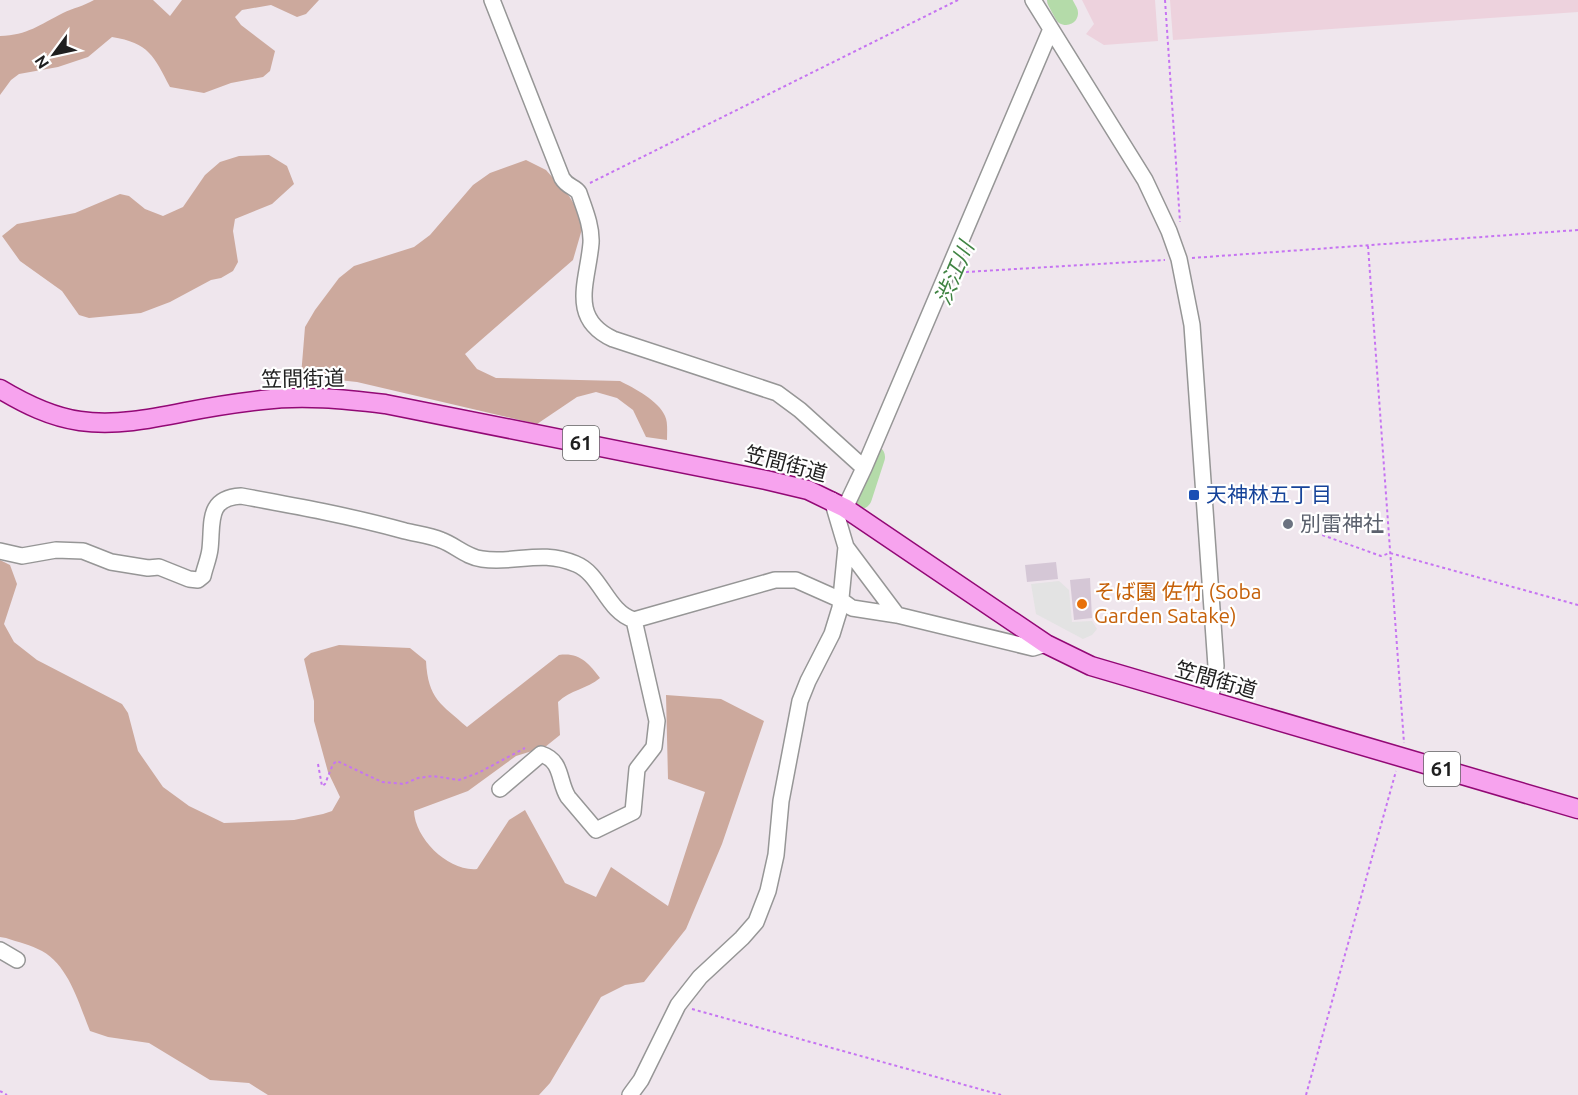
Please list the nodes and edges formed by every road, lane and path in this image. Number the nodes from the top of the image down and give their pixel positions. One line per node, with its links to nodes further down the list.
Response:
1 (492, 0): 6 (street)
2 (958, 0): 6 (path)
3 (1033, 0): 5 (street)
4 (1165, 0): 8 (path)
5 (1050, 29): 8 (street); 13 (street)
6 (577, 190): 13 (street)
7 (1578, 230): 9 (path)
8 (1169, 231): 10 (street)
9 (1368, 246): 10 (path); 18 (path)
10 (1179, 259): 11 (path); 24 (street)
11 (966, 272)
12 (0, 389): 14 (main road, 笠間街道 / 61)
13 (864, 468): 14 (street)
14 (839, 504): 16 (street); 23 (main road, 笠間街道 / 61)
15 (1311, 531): 18 (path)
16 (846, 547): 19 (street); 21 (street)
17 (0, 551): 22 (street)
18 (1390, 553): 20 (path); 26 (path)
19 (841, 600): 21 (street); 22 (street); 32 (street)
20 (1578, 605)
21 (897, 615): 23 (street)
22 (634, 620): 25 (street)
23 (1046, 644): 24 (main road, 笠間街道 / 61)
24 (1210, 702): 26 (main road, 笠間街道 / 61)
25 (541, 754): 27 (path); 28 (street)
26 (1400, 756): 29 (main road, 笠間街道 / 61); 37 (path)
27 (318, 764)
28 (500, 789)
29 (1578, 809)
30 (0, 950): 31 (street)
31 (0, 963)
32 (678, 1005): 35 (street); 36 (path)
33 (0, 1091): 34 (path)
34 (7, 1095)
35 (630, 1095)
36 (1001, 1095)
37 (1306, 1095)

